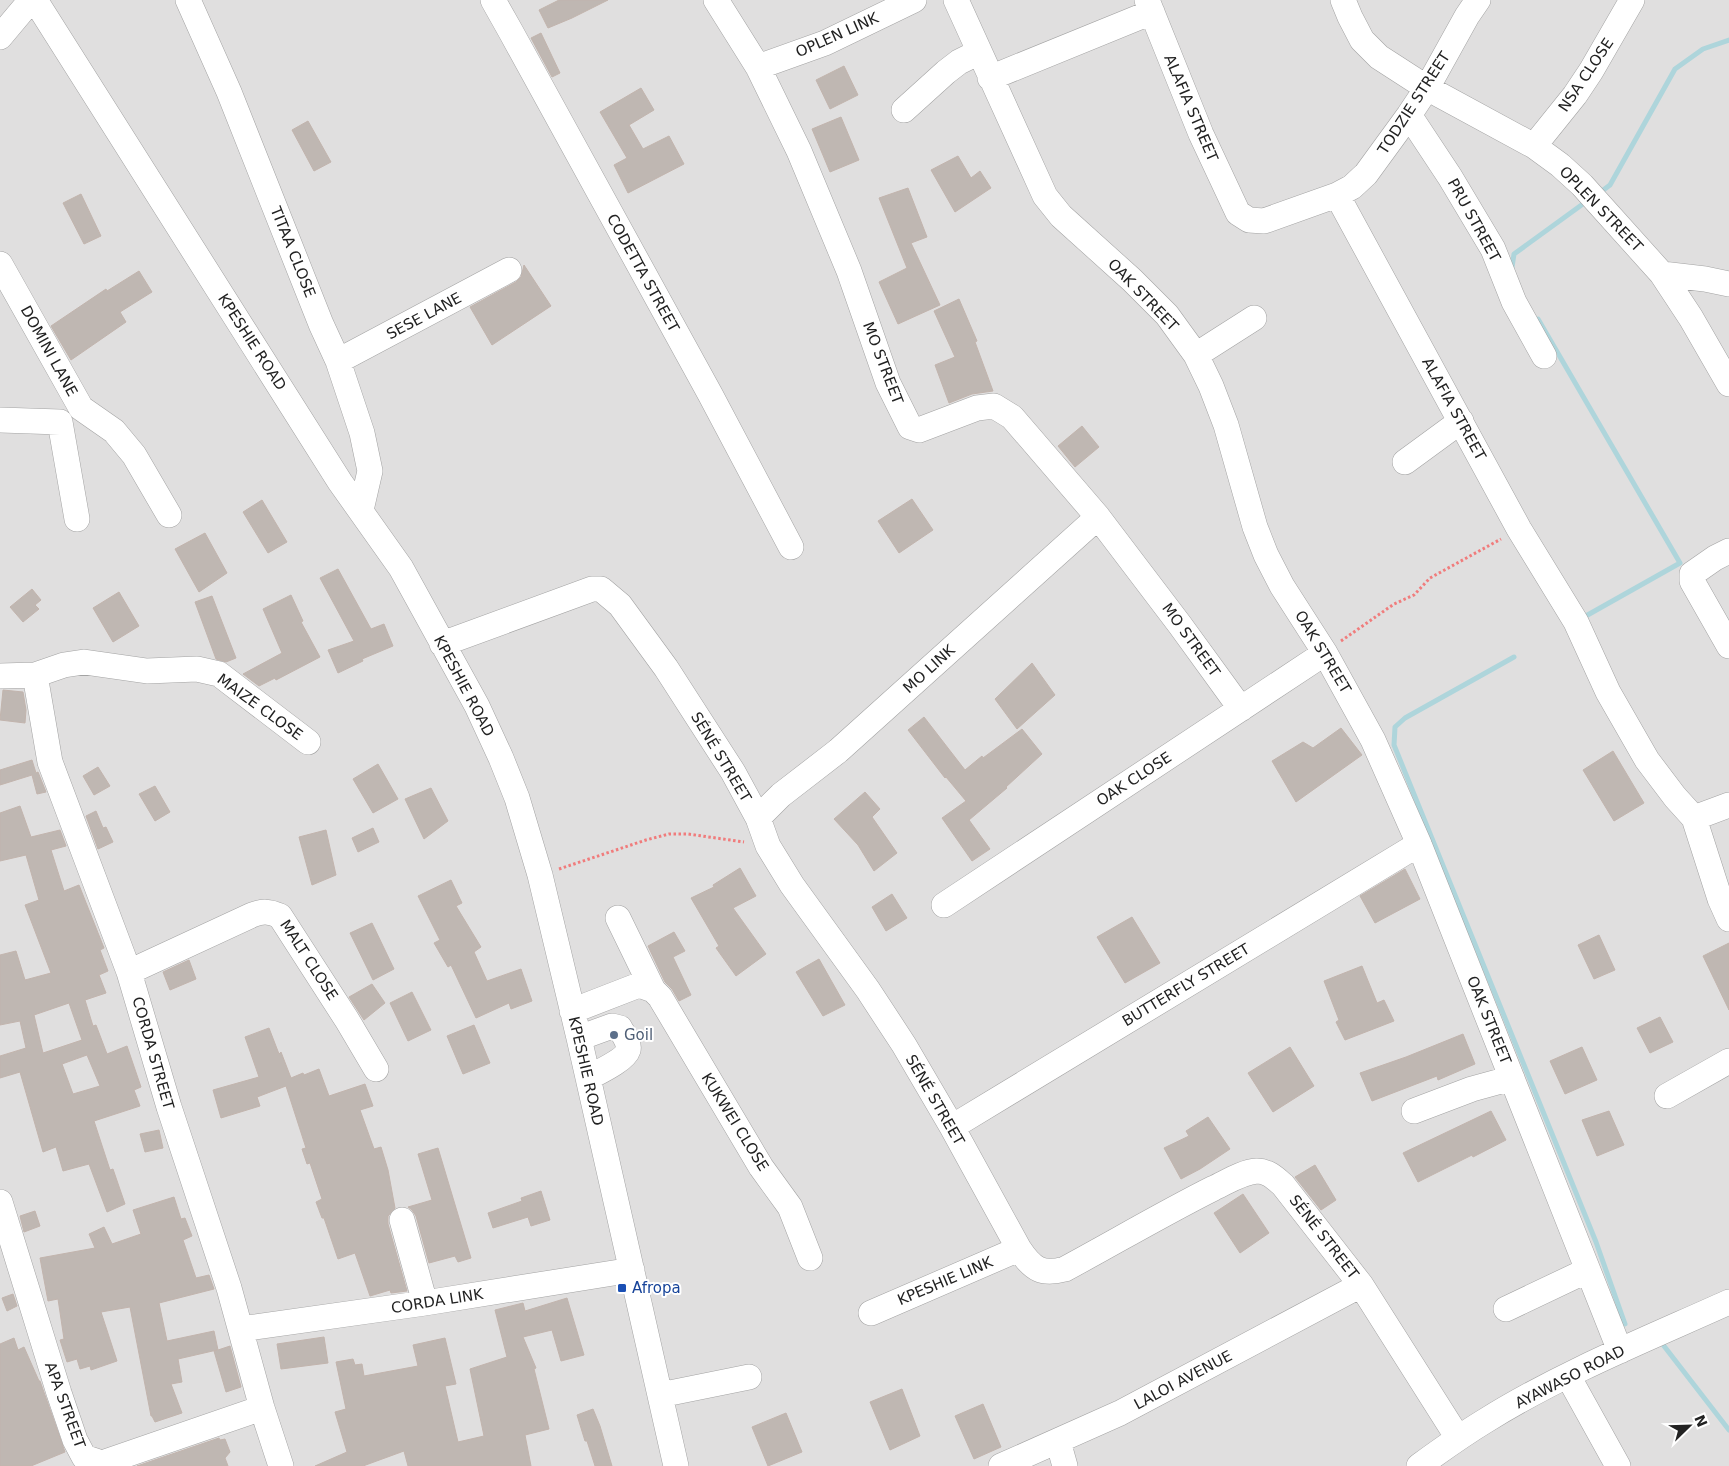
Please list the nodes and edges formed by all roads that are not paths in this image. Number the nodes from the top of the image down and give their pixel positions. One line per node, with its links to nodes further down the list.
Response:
1 (30, 0): 12 (street)
2 (34, 0): 35 (street, KPESHIE ROAD)
3 (188, 0): 28 (street, TITAA CLOSE)
4 (493, 0): 39 (street, CODETTA STREET)
5 (716, 0): 14 (street, MO STREET)
6 (914, 0): 14 (street, OPLEN LINK)
7 (956, 0): 13 (street, OAK STREET)
8 (1344, 0): 16 (street, OPLEN STREET)
9 (1478, 0): 16 (street, TODZIE STREET)
10 (1632, 0): 19 (street, NSA CLOSE)
11 (1149, 6): 15 (street); 20 (street, ALAFIA STREET)
12 (0, 36)
13 (979, 52): 15 (street, OAK STREET); 17 (street)
14 (758, 67): 37 (street, MO STREET)
15 (990, 78): 26 (street, OAK STREET)
16 (1426, 88): 18 (street, TODZIE STREET); 19 (street, OPLEN STREET)
17 (904, 110)
18 (1409, 115): 20 (street, TODZIE STREET); 27 (street, PRU STREET)
19 (1534, 146): 23 (street, OPLEN STREET)
20 (1337, 195): 32 (street, ALAFIA STREET)
21 (0, 264): 30 (street, DOMINI LANE)
22 (509, 270): 28 (street, SESE LANE)
23 (1662, 274): 24 (street); 29 (street, OPLEN STREET)
24 (1729, 284)
25 (1254, 318): 26 (street)
26 (1196, 355): 43 (street, OAK STREET)
27 (1544, 356)
28 (338, 362): 35 (street, TITAA CLOSE)
29 (1729, 384)
30 (81, 408): 33 (street, DOMINI LANE); 36 (street)
31 (0, 420): 33 (street)
32 (1461, 421): 34 (street); 50 (street, ALAFIA STREET)
33 (60, 422): 38 (street)
34 (1405, 462)
35 (361, 510): 41 (street, KPESHIE ROAD)
36 (169, 515)
37 (1098, 517): 46 (street, MO STREET); 49 (street, MO LINK)
38 (77, 519)
39 (791, 547)
40 (1729, 551): 42 (street)
41 (442, 644): 49 (street, SÉNÉ STREET); 57 (street, KPESHIE ROAD)
42 (1729, 646)
43 (1324, 653): 46 (street, OAK CLOSE); 51 (street, OAK STREET)
44 (35, 675): 45 (street); 47 (street, MAIZE CLOSE); 55 (street, CORDA STREET)
45 (0, 676)
46 (1241, 709): 52 (street, OAK CLOSE)
47 (308, 742)
48 (1729, 805): 50 (street)
49 (758, 818): 65 (street, SÉNÉ STREET)
50 (1694, 818): 54 (street, ALAFIA STREET)
51 (1419, 844): 62 (street, OAK STREET); 65 (street, BUTTERFLY STREET)
52 (944, 905)
53 (618, 918): 56 (street, KUKWEI CLOSE)
54 (1729, 919)
55 (129, 972): 60 (street, MALT CLOSE); 77 (street, CORDA STREET)
56 (653, 990): 57 (street); 69 (street, KUKWEI CLOSE)
57 (572, 1011): 58 (street, KPESHIE ROAD)
58 (579, 1038): 61 (street, KPESHIE ROAD); 61 (street)
59 (1729, 1061): 63 (street)
60 (376, 1069)
61 (588, 1078): 70 (street, KPESHIE ROAD)
62 (1512, 1078): 64 (street); 71 (street, OAK STREET)
63 (1667, 1096)
64 (1414, 1111)
65 (952, 1127): 68 (street, SÉNÉ STREET)
66 (0, 1202): 82 (street, APA STREET)
67 (402, 1220): 74 (street)
68 (1020, 1249): 72 (street, SÉNÉ STREET); 76 (street, KPESHIE LINK)
69 (810, 1258)
70 (632, 1270): 74 (street, CORDA LINK); 81 (street, KPESHIE ROAD)
71 (1588, 1270): 75 (street); 78 (street, OAK STREET)
72 (1361, 1285): 83 (street, SÉNÉ STREET); 84 (street, LALOI AVENUE)
73 (1729, 1302): 78 (street, AYAWASO ROAD)
74 (425, 1303): 77 (street, CORDA LINK)
75 (1506, 1309)
76 (871, 1313)
77 (242, 1328): 82 (street, CORDA STREET)
78 (1620, 1351): 79 (street, AYAWASO ROAD)
79 (1568, 1376): 83 (street, AYAWASO ROAD); 90 (street)
80 (749, 1377): 81 (street)
81 (660, 1395): 86 (street, KPESHIE ROAD)
82 (262, 1408): 85 (street, CORDA STREET)
83 (1458, 1438): 89 (street, AYAWASO ROAD)
84 (1058, 1441): 87 (street, LALOI AVENUE); 88 (street)
85 (281, 1466)
86 (676, 1466)
87 (1001, 1466)
88 (1065, 1466)
89 (1419, 1466)
90 (1618, 1466)

